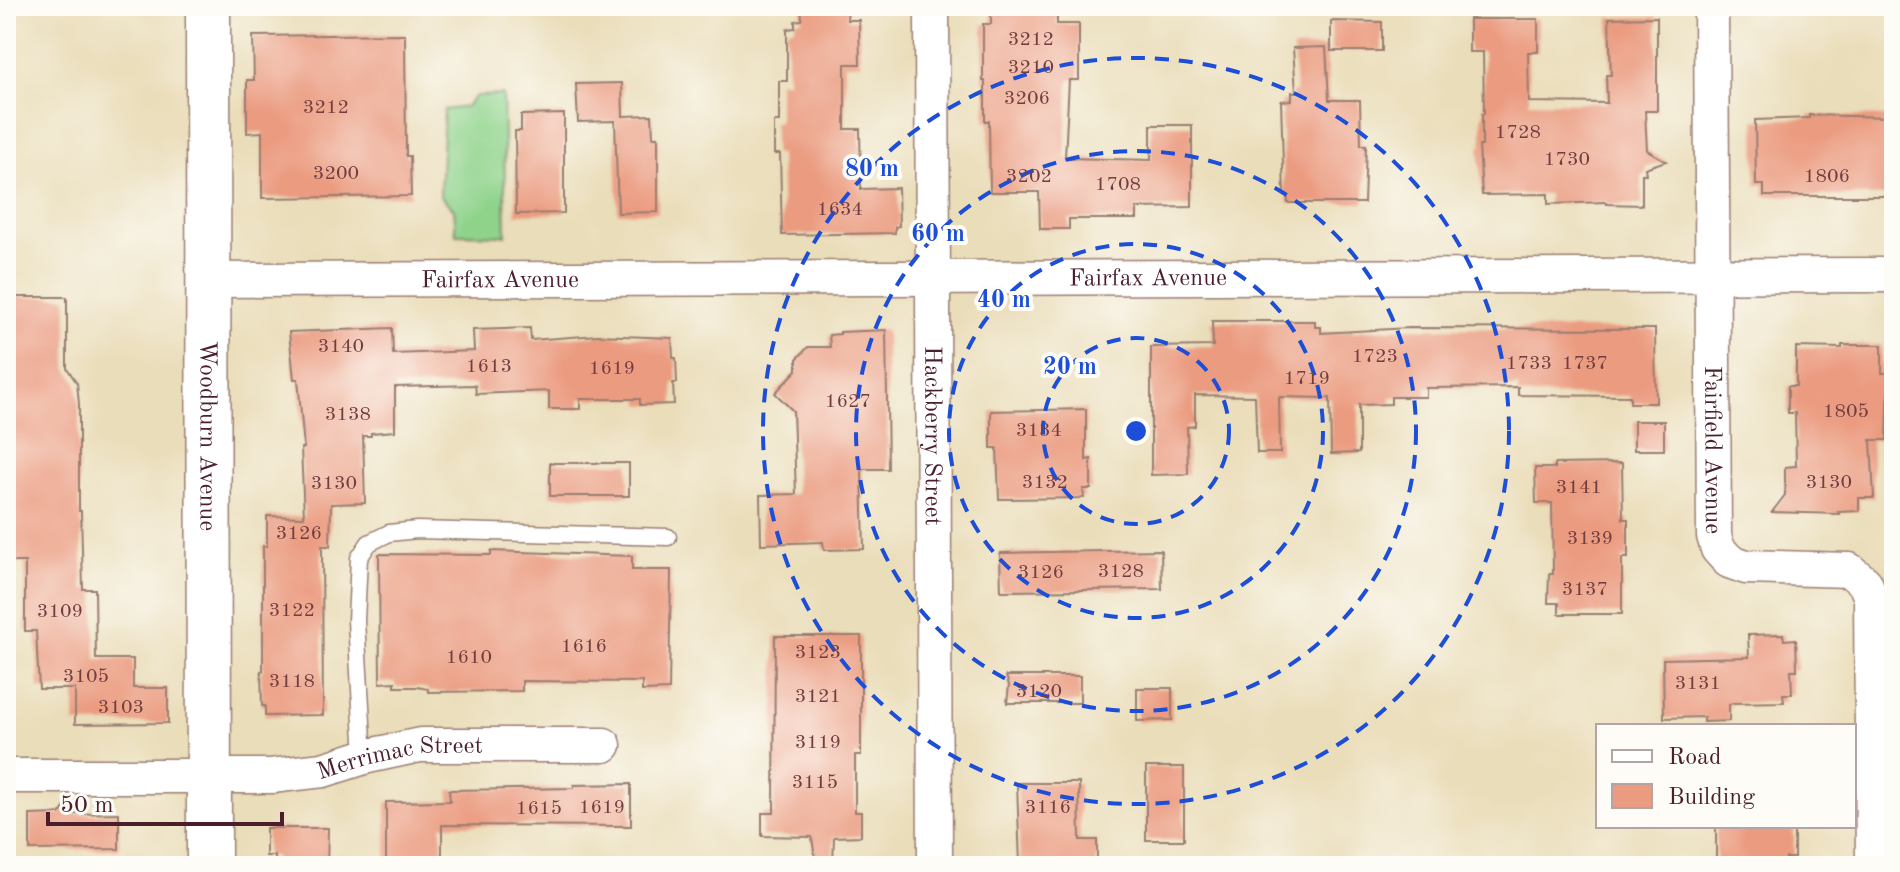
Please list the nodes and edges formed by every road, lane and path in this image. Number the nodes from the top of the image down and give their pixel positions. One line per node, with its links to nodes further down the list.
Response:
1 (208, 6): 7 (street, Woodburn Avenue)
2 (932, 6): 6 (street, Hackberry Street)
3 (1711, 6): 4 (street, Fairfield Avenue)
4 (1712, 275): 5 (street, Fairfax Avenue); 6 (street, Fairfax Avenue); 15 (street, Fairfield Avenue)
5 (1894, 275)
6 (934, 277): 7 (street, Fairfax Avenue); 14 (street, Hackberry Street)
7 (210, 280): 12 (street, Woodburn Avenue)
8 (668, 537): 10 (lane)
9 (604, 745): 10 (street, Merrimac Street)
10 (364, 757): 12 (street, Merrimac Street)
11 (6, 776): 12 (street, Merrimac Street)
12 (210, 776): 13 (street, Woodburn Avenue)
13 (209, 866)
14 (935, 866)
15 (1873, 866)

